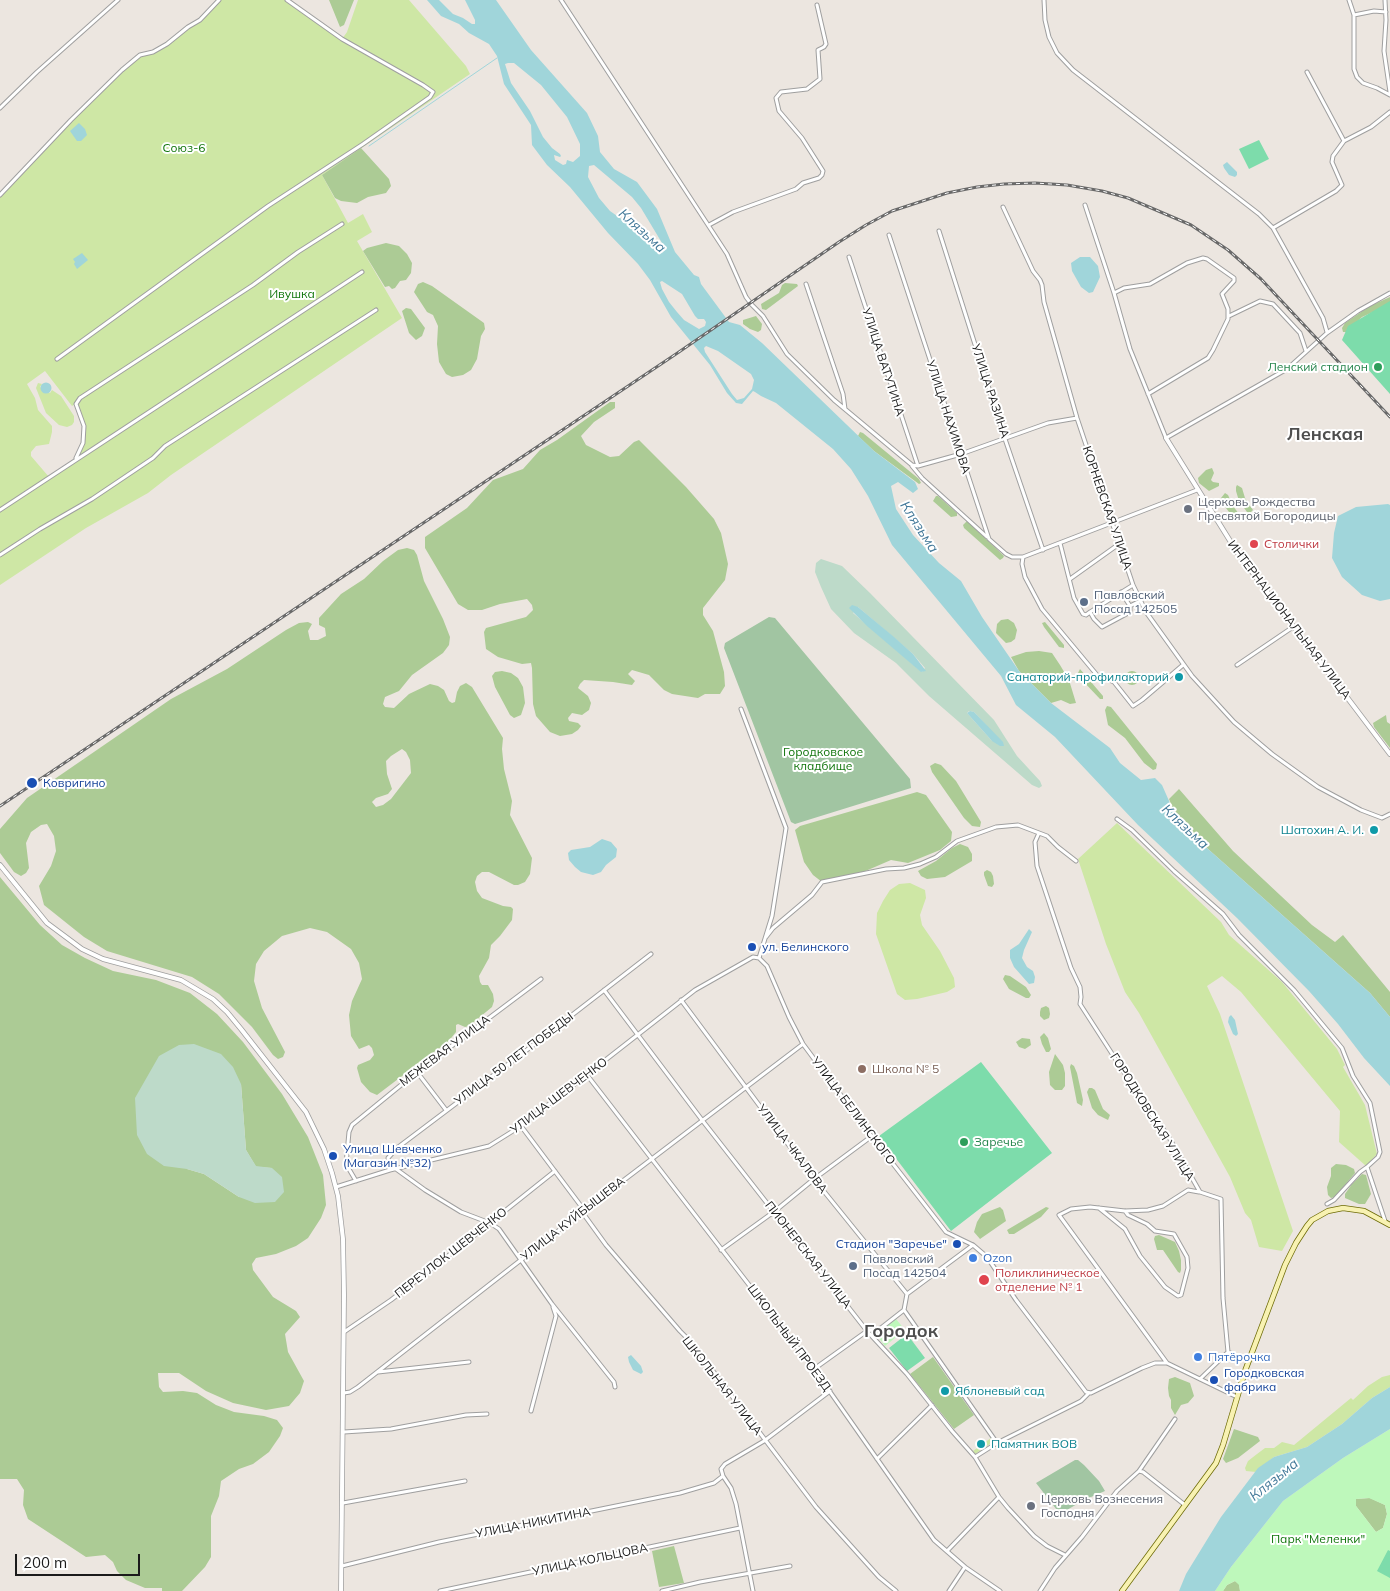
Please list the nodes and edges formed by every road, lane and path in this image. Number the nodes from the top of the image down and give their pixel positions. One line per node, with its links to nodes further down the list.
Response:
1 (118, 0): 13 (street)
2 (219, 0): 16 (street)
3 (287, 0): 33 (street)
4 (561, 0): 20 (street)
5 (1044, 0): 21 (street)
6 (1349, 0): 10 (street)
7 (1386, 0): 9 (street)
8 (817, 6): 20 (street)
9 (1386, 12): 10 (street); 12 (street)
10 (1354, 15): 12 (street)
11 (1307, 72): 15 (street)
12 (1390, 93)
13 (0, 108)
14 (1390, 112): 15 (street)
15 (1344, 141): 21 (street)
16 (0, 195)
17 (1085, 205): 27 (street, ИНТЕРНАЦИОНАЛЬНАЯ УЛИЦА)
18 (1003, 207): 36 (street, КОРНЕВСКАЯ УЛИЦА)
19 (342, 224): 40 (street)
20 (708, 225): 35 (street)
21 (1273, 228): 31 (street)
22 (939, 231): 38 (street, УЛИЦА РАЗИНА)
23 (889, 235): 39 (street, УЛИЦА НАХИМОВА)
24 (849, 257): 42 (street, УЛИЦА ВАТУТИНА)
25 (362, 272): 40 (street)
26 (806, 284): 35 (street)
27 (1114, 293): 30 (street); 34 (street, ИНТЕРНАЦИОНАЛЬНАЯ УЛИЦА)
28 (1390, 293): 31 (street)
29 (376, 310): 50 (street)
30 (1228, 316): 32 (street); 34 (street)
31 (1327, 333): 32 (street)
32 (1306, 351): 37 (street)
33 (57, 359)
34 (1148, 394): 37 (street, ИНТЕРНАЦИОНАЛЬНАЯ УЛИЦА)
35 (846, 410): 41 (street)
36 (1077, 418): 38 (street); 45 (street, КОРНЕВСКАЯ УЛИЦА)
37 (1166, 438): 43 (street, ИНТЕРНАЦИОНАЛЬНАЯ УЛИЦА)
38 (1005, 439): 39 (street); 49 (street, УЛИЦА РАЗИНА)
39 (960, 454): 42 (street); 46 (street, УЛИЦА НАХИМОВА)
40 (75, 460): 44 (street)
41 (912, 465): 42 (street); 46 (street)
42 (918, 466)
43 (1197, 490): 45 (street); 58 (street, ИНТЕРНАЦИОНАЛЬНАЯ УЛИЦА)
44 (0, 510)
45 (1111, 523): 47 (street); 48 (street, КОРНЕВСКАЯ УЛИЦА)
46 (989, 539): 51 (street)
47 (1060, 543): 49 (street); 52 (street)
48 (1119, 544): 52 (street); 53 (street, КОРНЕВСКАЯ УЛИЦА)
49 (1044, 550): 51 (street)
50 (0, 556)
51 (1023, 557): 59 (street)
52 (1070, 579): 57 (street)
53 (1133, 585): 54 (street); 55 (street, КОРНЕВСКАЯ УЛИЦА)
54 (1122, 592): 56 (street); 57 (street)
55 (1140, 601): 56 (street); 59 (street, КОРНЕВСКАЯ УЛИЦА)
56 (1130, 606): 57 (street)
57 (1090, 612)
58 (1293, 627): 60 (street); 62 (street, ИНТЕРНАЦИОНАЛЬНАЯ УЛИЦА)
59 (1183, 664): 63 (street, КОРНЕВСКАЯ УЛИЦА)
60 (1237, 665)
61 (741, 709): 68 (street)
62 (1390, 754)
63 (1390, 814)
64 (1117, 819): 84 (street)
65 (1039, 833): 66 (street); 68 (street); 91 (street, ГОРОДКОВСКАЯ УЛИЦА)
66 (1076, 861)
67 (0, 865): 90 (street)
68 (766, 937): 70 (street)
69 (651, 954): 72 (street, УЛИЦА 50 ЛЕТ ПОБЕДЫ)
70 (759, 958): 73 (street, УЛИЦА ШЕВЧЕНКО); 75 (street, УЛИЦА БЕЛИНСКОГО)
71 (540, 980): 76 (street, МЕЖЕВАЯ УЛИЦА)
72 (604, 990): 74 (street, ПИОНЕРСКАЯ УЛИЦА); 79 (street, УЛИЦА 50 ЛЕТ ПОБЕДЫ)
73 (681, 1000): 74 (street, УЛИЦА ШЕВЧЕНКО); 78 (street, УЛИЦА ЧКАЛОВА)
74 (638, 1036): 77 (street, УЛИЦА ШЕВЧЕНКО); 80 (street, ПИОНЕРСКАЯ УЛИЦА)
75 (803, 1044): 78 (street, УЛИЦА КУЙБЫШЕВА); 82 (street, УЛИЦА БЕЛИНСКОГО)
76 (417, 1072): 79 (street); 89 (street, МЕЖЕВАЯ УЛИЦА)
77 (587, 1076): 81 (street, УЛИЦА ШЕВЧЕНКО); 83 (street, ШКОЛЬНЫЙ ПРОЕЗД)
78 (745, 1087): 80 (street, УЛИЦА КУЙБЫШЕВА); 88 (street, УЛИЦА ЧКАЛОВА)
79 (446, 1110): 86 (street, УЛИЦА 50 ЛЕТ ПОБЕДЫ)
80 (702, 1120): 83 (street, УЛИЦА КУЙБЫШЕВА); 95 (street, ПИОНЕРСКАЯ УЛИЦА)
81 (521, 1126): 85 (street, УЛИЦА ШЕВЧЕНКО); 87 (street, ШКОЛЬНАЯ УЛИЦА)
82 (872, 1136): 88 (street); 99 (street, УЛИЦА БЕЛИНСКОГО)
83 (651, 1159): 94 (street, УЛИЦА КУЙБЫШЕВА); 100 (street, ШКОЛЬНЫЙ ПРОЕЗД)
84 (1367, 1167): 92 (street); 98 (street)
85 (396, 1169): 86 (street, УЛИЦА ШЕВЧЕНКО); 97 (street)
86 (390, 1170): 89 (street, УЛИЦА ШЕВЧЕНКО)
87 (555, 1171): 94 (street, ШКОЛЬНАЯ УЛИЦА); 97 (street, ПЕРЕУЛОК ШЕВЧЕНКО)
88 (814, 1179): 95 (street); 102 (street, УЛИЦА ЧКАЛОВА)
89 (356, 1181): 90 (street, УЛИЦА ШЕВЧЕНКО)
90 (336, 1187): 106 (street)
91 (1200, 1192): 96 (street); 107 (street, ГОРОДКОВСКАЯ УЛИЦА)
92 (1327, 1204)
93 (1099, 1208): 96 (street); 96 (street); 110 (street)
94 (584, 1210): 101 (street, УЛИЦА КУЙБЫШЕВА); 124 (street, ШКОЛЬНАЯ УЛИЦА)
95 (775, 1211): 100 (street); 105 (street, ПИОНЕРСКАЯ УЛИЦА)
96 (1125, 1211)
97 (490, 1223): 101 (street); 106 (street, ПЕРЕУЛОК ШЕВЧЕНКО)
98 (1388, 1224): 108 (main road)
99 (974, 1245): 102 (street); 117 (street)
100 (721, 1250): 111 (street, ШКОЛЬНЫЙ ПРОЕЗД)
101 (522, 1260): 103 (street); 112 (street, УЛИЦА КУЙБЫШЕВА)
102 (907, 1294): 104 (street)
103 (552, 1304): 114 (street); 120 (street)
104 (904, 1310): 105 (street); 125 (street)
105 (868, 1331): 111 (street); 119 (street, ПИОНЕРСКАЯ УЛИЦА)
106 (344, 1332): 116 (street)
107 (1228, 1352): 108 (street); 113 (street)
108 (1248, 1361): 118 (main road)
109 (470, 1362): 112 (street)
110 (1167, 1364): 113 (street); 117 (street)
111 (814, 1369): 115 (street, ШКОЛЬНЫЙ ПРОЕЗД)
112 (378, 1372): 116 (street, УЛИЦА КУЙБЫШЕВА)
113 (1200, 1378): 118 (street)
114 (614, 1387)
115 (830, 1391): 124 (street); 127 (street, ШКОЛЬНЫЙ ПРОЕЗД)
116 (344, 1393): 123 (street)
117 (1087, 1393): 125 (street)
118 (1237, 1397): 133 (main road)
119 (932, 1405): 126 (street, ПИОНЕРСКАЯ УЛИЦА); 127 (street)
120 (531, 1411)
121 (487, 1414): 123 (street)
122 (1175, 1419): 128 (street)
123 (344, 1432): 132 (street)
124 (764, 1441): 129 (street); 145 (street, ШКОЛЬНАЯ УЛИЦА)
125 (997, 1442): 126 (street)
126 (975, 1457): 131 (street, ПИОНЕРСКАЯ УЛИЦА)
127 (877, 1459): 135 (street, ШКОЛЬНЫЙ ПРОЕЗД)
128 (1139, 1471): 133 (street); 136 (street)
129 (723, 1476): 134 (street); 137 (street, УЛИЦА НИКИТИНА)
130 (465, 1481): 132 (street)
131 (999, 1497): 135 (street); 136 (street, ПИОНЕРСКАЯ УЛИЦА)
132 (343, 1504): 137 (street)
133 (1185, 1506): 149 (main road)
134 (740, 1528): 140 (street); 142 (street, УЛИЦА КОЛЬЦОВА)
135 (947, 1551): 139 (street, ШКОЛЬНЫЙ ПРОЕЗД)
136 (1065, 1555): 148 (street)
137 (342, 1566): 141 (street)
138 (790, 1566): 140 (street)
139 (965, 1567): 146 (street); 147 (street, ШКОЛЬНЫЙ ПРОЕЗД)
140 (749, 1574): 143 (street); 144 (street)
141 (341, 1591)
142 (440, 1591)
143 (662, 1591)
144 (753, 1591)
145 (896, 1591)
146 (949, 1591)
147 (1000, 1591)
148 (1040, 1591)
149 (1122, 1591)

